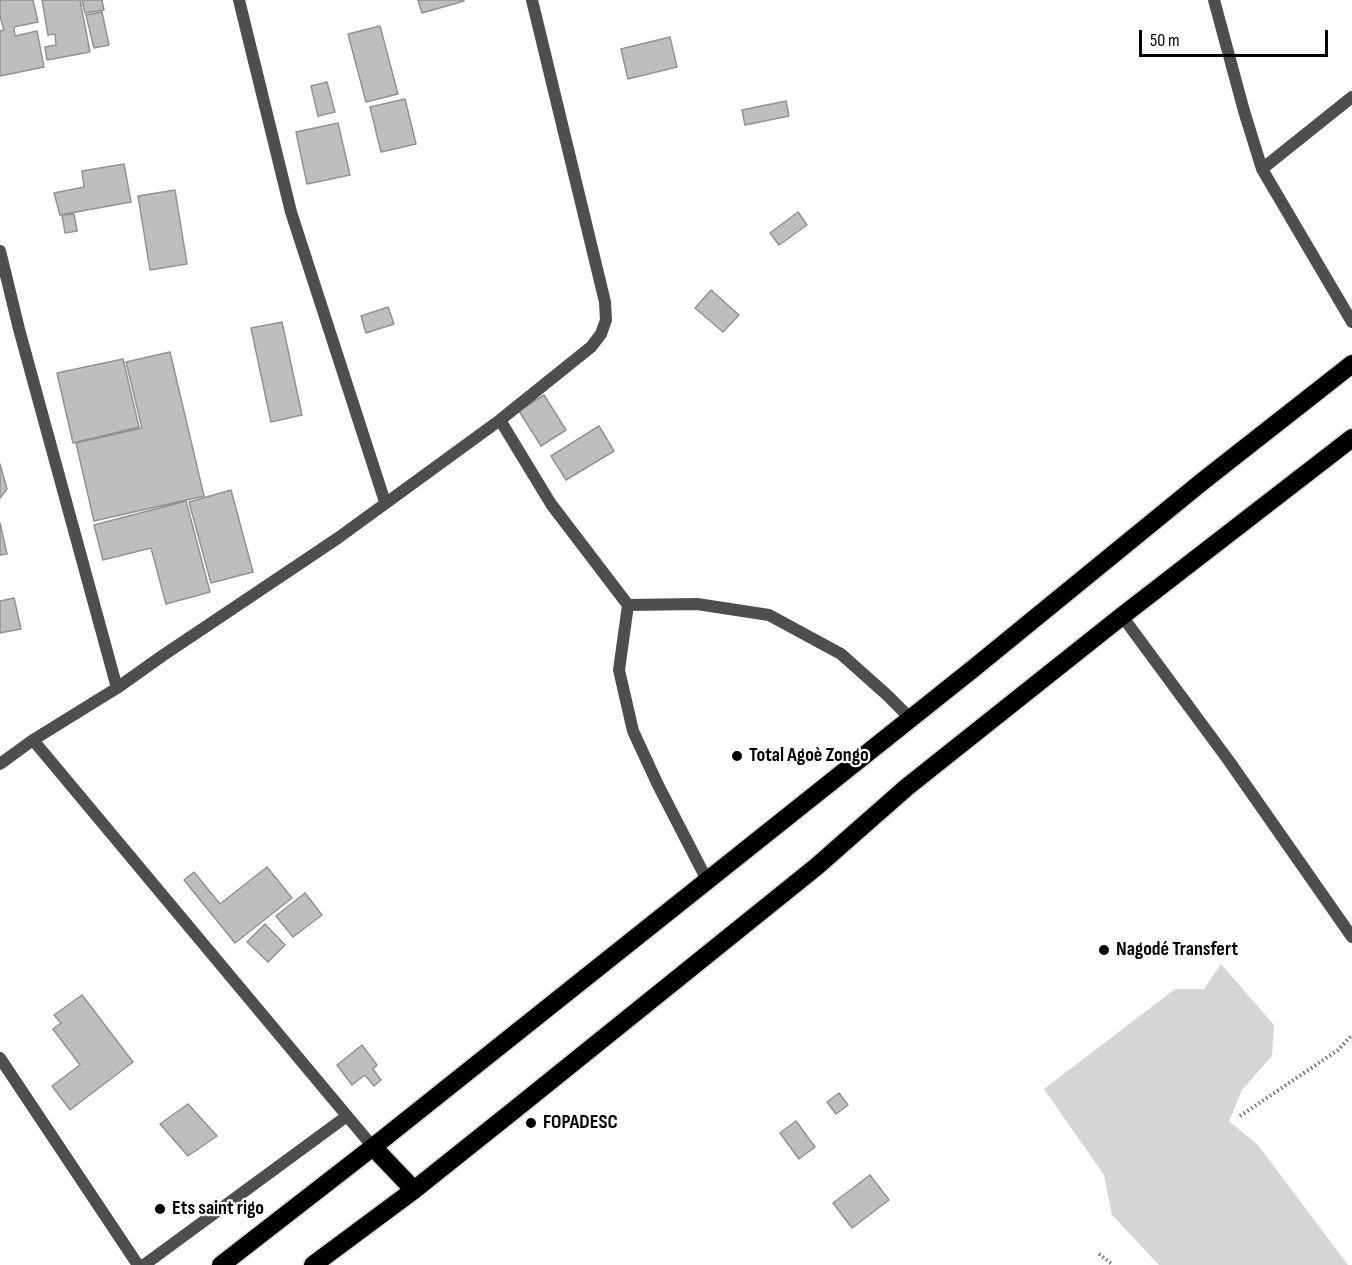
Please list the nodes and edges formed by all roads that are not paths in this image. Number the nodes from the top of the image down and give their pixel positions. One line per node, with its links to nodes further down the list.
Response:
1 (239, 0): 11 (street)
2 (532, 0): 9 (street)
3 (1214, 0): 5 (street)
4 (1352, 97): 5 (street)
5 (1262, 169): 7 (street)
6 (0, 252): 14 (street)
7 (1352, 322)
8 (1352, 364): 15 (highway)
9 (500, 420): 11 (street); 12 (street)
10 (1352, 438): 13 (highway)
11 (385, 502): 14 (street)
12 (628, 604): 15 (street); 18 (street)
13 (1122, 616): 19 (street); 23 (highway)
14 (117, 688): 16 (street)
15 (909, 718): 18 (highway)
16 (33, 740): 17 (street); 21 (street)
17 (0, 764)
18 (707, 880): 22 (highway)
19 (1352, 937)
20 (0, 1058): 25 (street)
21 (347, 1116): 22 (street); 26 (street)
22 (373, 1147): 23 (highway); 27 (highway)
23 (414, 1190): 24 (highway)
24 (324, 1262)
25 (138, 1265)
26 (144, 1265)
27 (221, 1265)

